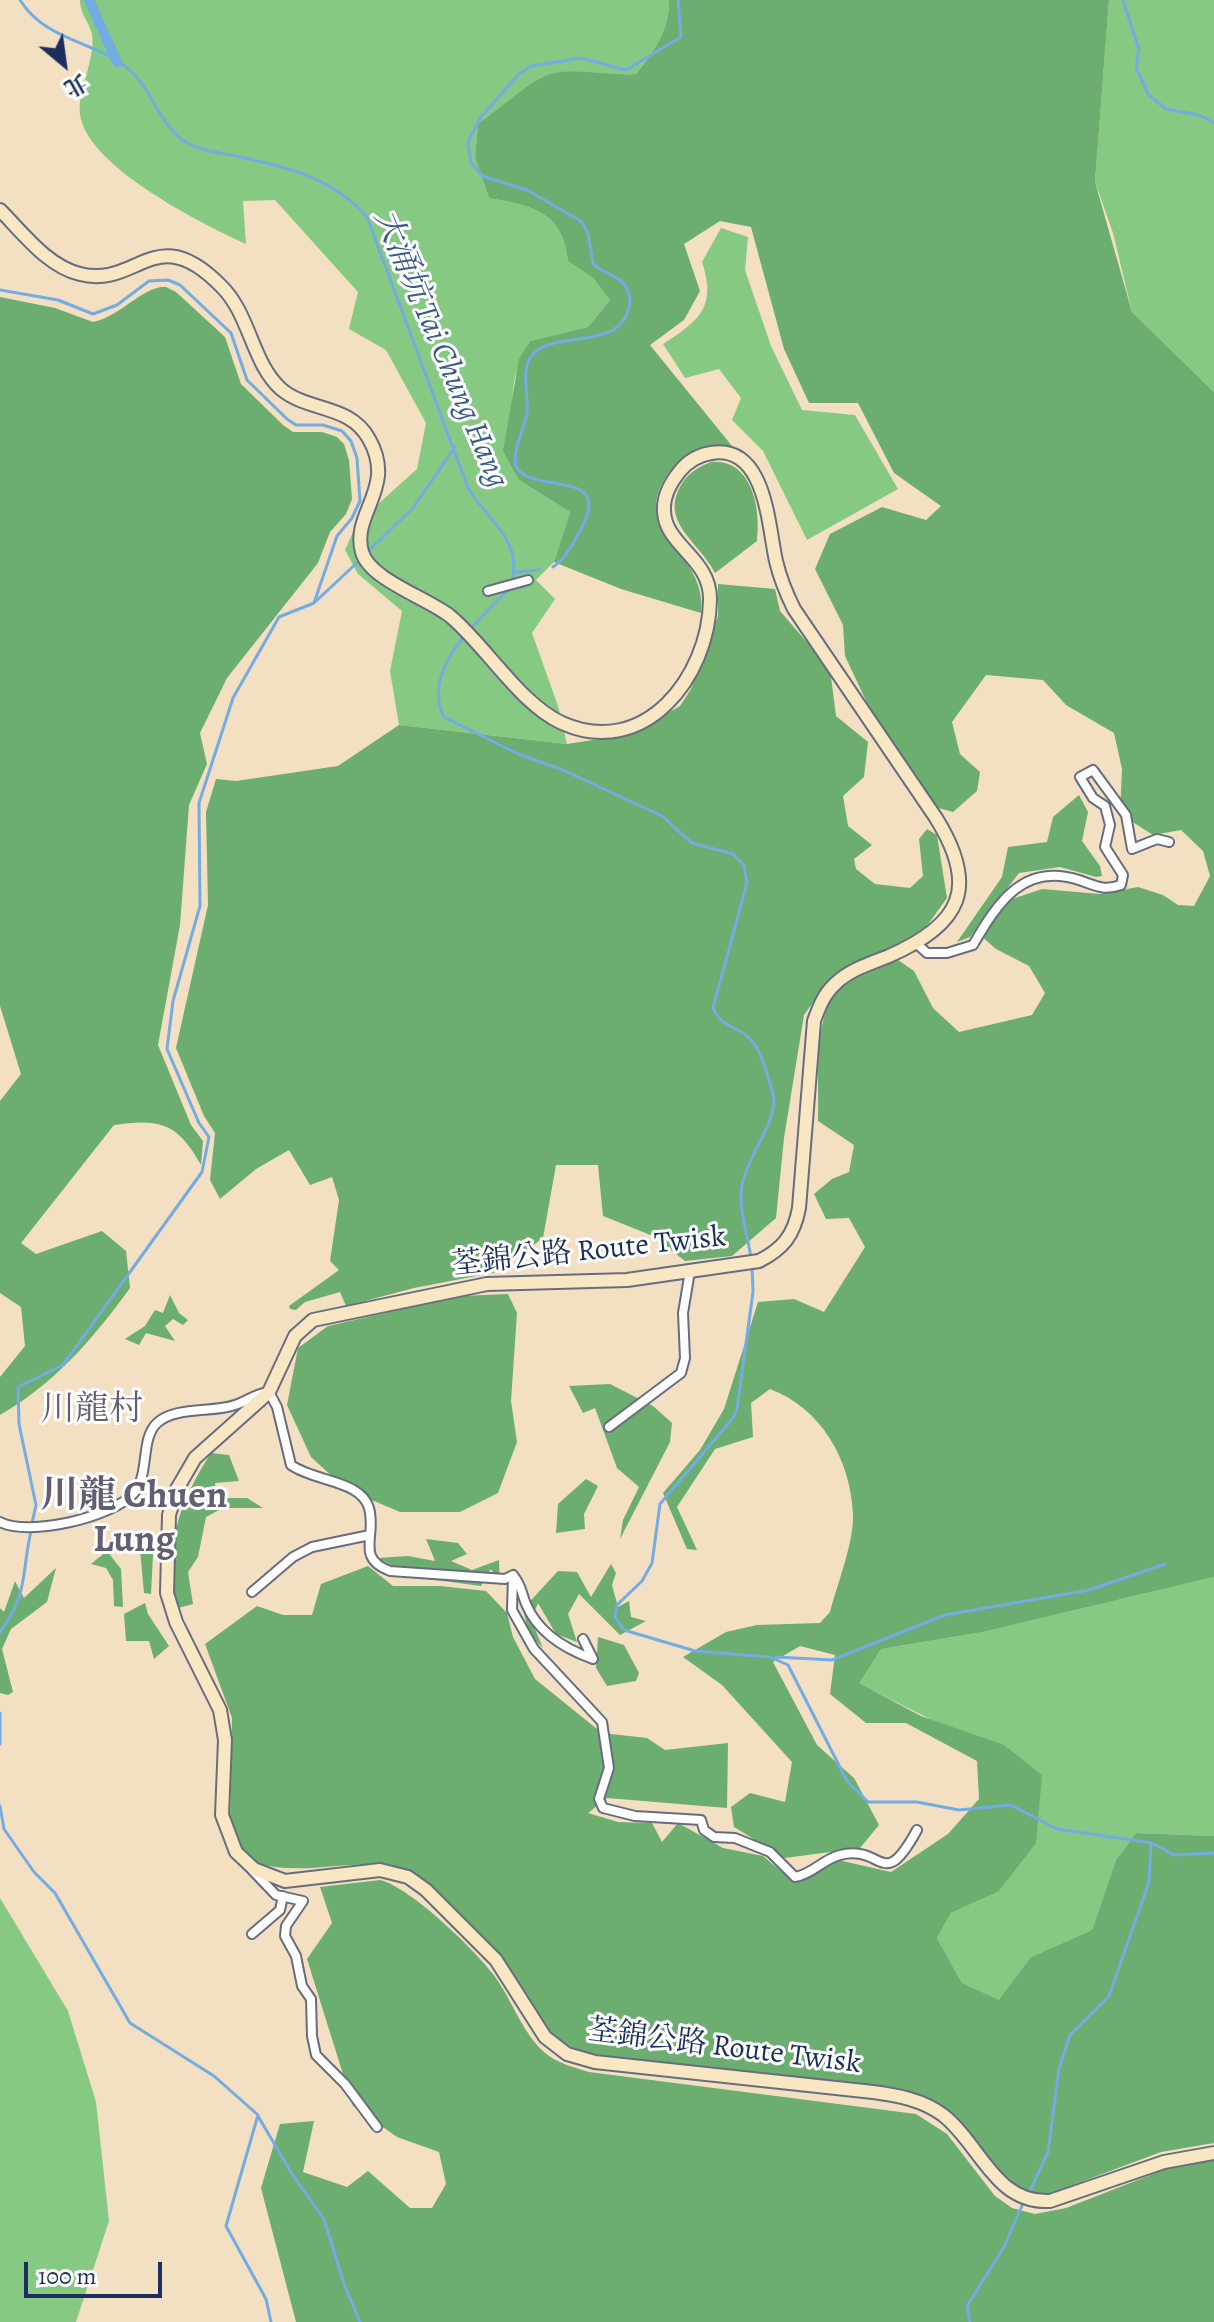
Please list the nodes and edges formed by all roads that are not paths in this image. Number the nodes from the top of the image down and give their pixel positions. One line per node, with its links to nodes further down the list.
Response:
1 (0, 210): 5 (main road, 荃錦公路 Route Twisk)
2 (528, 580): 3 (street)
3 (488, 591)
4 (1169, 842): 5 (street)
5 (917, 944): 6 (main road, 荃錦公路 Route Twisk)
6 (690, 1271): 7 (main road, 荃錦公路 Route Twisk); 8 (street)
7 (269, 1392): 9 (street); 10 (street); 15 (main road, 荃錦公路 Route Twisk)
8 (609, 1427)
9 (0, 1522)
10 (370, 1535): 11 (street); 12 (street)
11 (513, 1575): 13 (street); 14 (street)
12 (252, 1592)
13 (583, 1639)
14 (917, 1830)
15 (246, 1863): 16 (street); 19 (main road, 荃錦公路 Route Twisk)
16 (283, 1896): 17 (street); 18 (street)
17 (252, 1934)
18 (377, 2127)
19 (1214, 2153)

